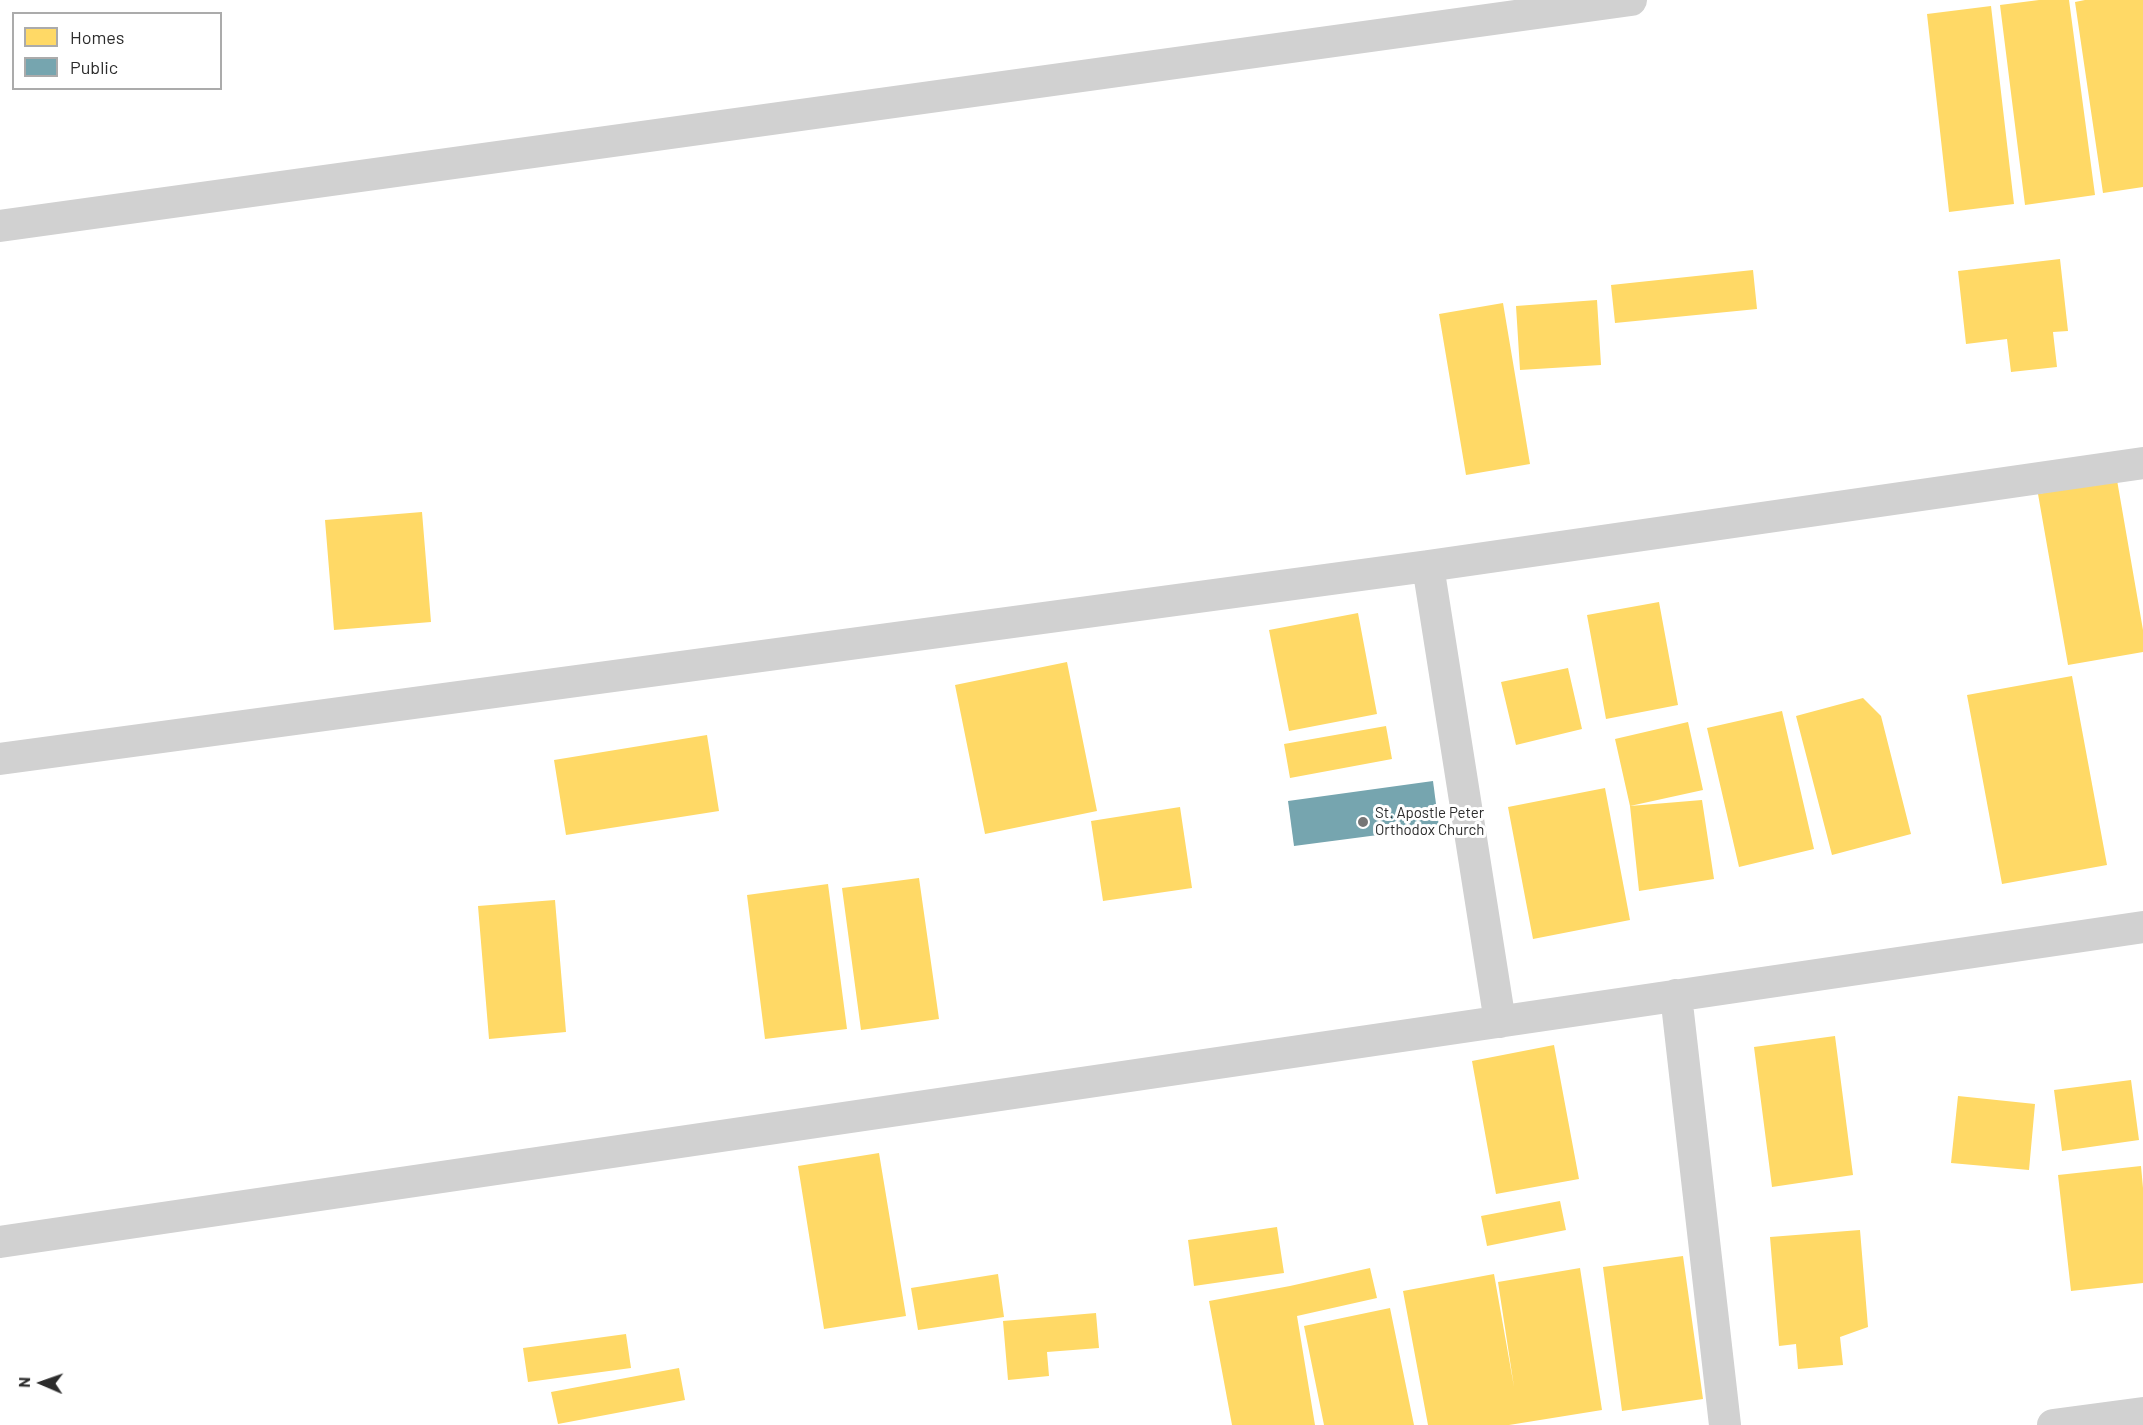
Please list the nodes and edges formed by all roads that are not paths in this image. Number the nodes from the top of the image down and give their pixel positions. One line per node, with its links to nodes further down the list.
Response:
1 (1630, 0): 2 (street)
2 (0, 226)
3 (2143, 463): 4 (street)
4 (1428, 566): 5 (street); 8 (street)
5 (0, 759)
6 (2143, 927): 7 (street)
7 (1676, 995): 8 (street); 11 (street)
8 (1500, 1022): 9 (street)
9 (0, 1242)
10 (2143, 1413): 12 (street)
11 (1725, 1425)
12 (2053, 1425)

